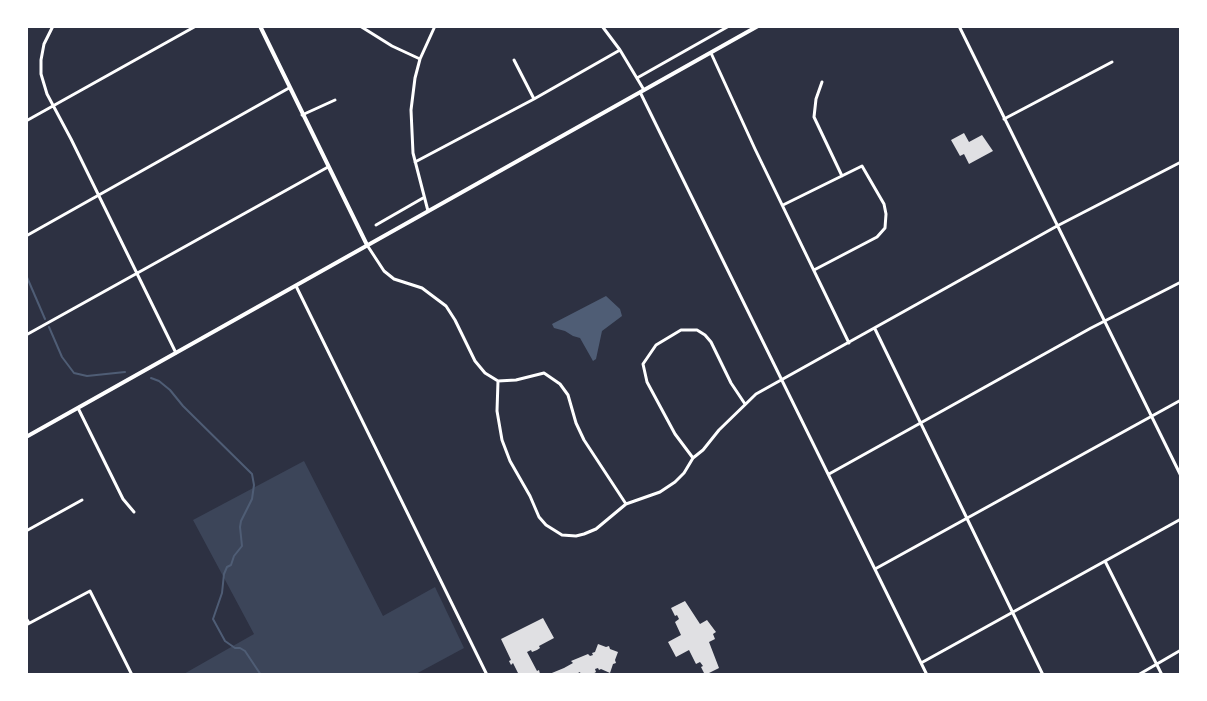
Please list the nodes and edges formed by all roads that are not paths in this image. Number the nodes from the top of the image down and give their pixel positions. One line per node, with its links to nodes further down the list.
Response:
1 (53, 26): 21 (street)
2 (196, 26): 21 (street)
3 (260, 26): 17 (street)
4 (360, 26): 12 (street)
5 (435, 26): 12 (street)
6 (602, 26): 10 (street)
7 (729, 26): 15 (street)
8 (758, 26): 11 (street)
9 (959, 26): 23 (street)
10 (620, 50): 15 (street); 19 (street)
11 (711, 53): 18 (street); 31 (street)
12 (420, 59): 25 (street)
13 (514, 60): 19 (street)
14 (1112, 62): 23 (street)
15 (637, 78): 18 (street)
16 (822, 82): 28 (street)
17 (289, 88): 22 (street); 29 (street)
18 (642, 91): 32 (street); 46 (street)
19 (534, 99): 25 (street)
20 (335, 100): 22 (street)
21 (53, 106): 24 (street); 29 (street)
22 (302, 115): 27 (street)
23 (1004, 119): 34 (street)
24 (26, 121)
25 (415, 162): 30 (street)
26 (1181, 162): 34 (street)
27 (328, 166): 36 (street); 38 (street)
28 (842, 176): 31 (street); 37 (street)
29 (99, 195): 35 (street); 38 (street)
30 (424, 198): 32 (street); 33 (street)
31 (782, 205): 37 (street)
32 (428, 211): 36 (street)
33 (376, 225)
34 (1057, 226): 41 (street); 42 (street)
35 (26, 236)
36 (367, 244): 40 (street); 47 (street)
37 (814, 270): 44 (street)
38 (137, 273): 43 (street); 45 (street)
39 (1181, 282): 41 (street)
40 (296, 286): 45 (street); 72 (street)
41 (1105, 322): 51 (street); 52 (street)
42 (875, 329): 44 (street); 52 (street)
43 (26, 335)
44 (849, 343): 46 (street)
45 (176, 353): 50 (street)
46 (783, 380): 49 (street); 55 (street)
47 (498, 381): 58 (street); 58 (street)
48 (1181, 400): 51 (street)
49 (745, 404): 54 (street); 54 (street)
50 (78, 408): 53 (street); 59 (street)
51 (1151, 416): 56 (street); 60 (street)
52 (921, 423): 55 (street); 60 (street)
53 (26, 437)
54 (693, 458): 58 (street)
55 (829, 474): 64 (street)
56 (1181, 476)
57 (82, 500): 62 (street)
58 (626, 504)
59 (134, 512)
60 (967, 518): 64 (street); 65 (street)
61 (1181, 519): 63 (street)
62 (26, 532)
63 (1105, 561): 65 (street); 70 (street)
64 (875, 568): 69 (street)
65 (1013, 612): 69 (street); 74 (street)
66 (26, 618): 67 (street)
67 (28, 624): 71 (street)
68 (1181, 650): 70 (street)
69 (921, 663): 73 (street)
70 (1157, 664): 75 (street); 76 (street)
71 (132, 675)
72 (487, 675)
73 (927, 675)
74 (1043, 675)
75 (1138, 675)
76 (1162, 675)

